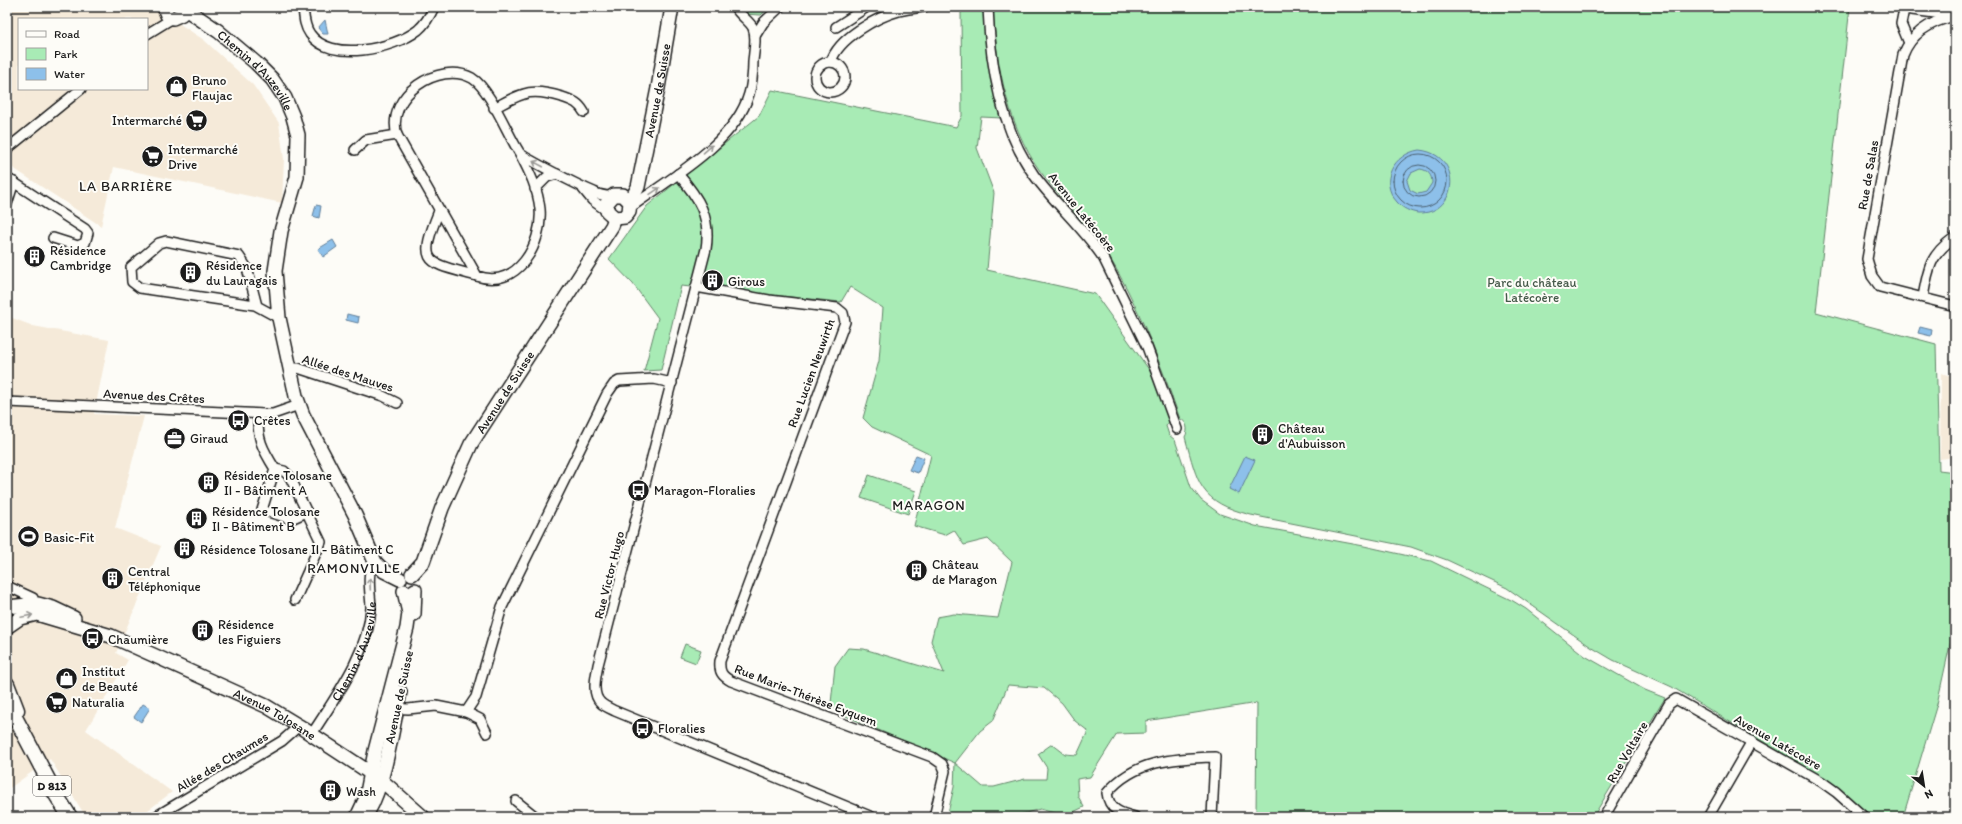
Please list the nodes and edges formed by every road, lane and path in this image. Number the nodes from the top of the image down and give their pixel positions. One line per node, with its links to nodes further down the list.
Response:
1 (303, 7): 2 (street)
2 (434, 7)
3 (672, 7): 26 (street, Avenue de Suisse)
4 (735, 7): 13 (street)
5 (780, 7): 13 (street)
6 (867, 7): 11 (street)
7 (924, 7): 15 (street)
8 (988, 7): 49 (street, Avenue Latécoère)
9 (175, 11): 12 (street); 22 (street, Chemin d'Auzeville); 22 (street, Chemin d'Auzeville)
10 (1955, 16): 14 (street, Rue de Salas); 14 (street)
11 (836, 27)
12 (149, 33)
13 (755, 36): 25 (street, one-way to 13)
14 (1909, 43): 39 (street, Rue de Salas)
15 (831, 62)
16 (79, 90): 20 (street)
17 (494, 108): 18 (street); 19 (street); 23 (street)
18 (584, 112)
19 (397, 135): 21 (street); 33 (street)
20 (7, 150)
21 (355, 150)
22 (298, 152): 42 (street, Chemin d'Auzeville)
23 (520, 154): 24 (street, one-way to 23); 29 (street)
24 (557, 174): 28 (street); 29 (street)
25 (678, 174): 32 (street, one-way to 25); 38 (street, Rue Victor Hugo)
26 (641, 175): 30 (street); 32 (street, Avenue de Suisse)
27 (11, 180): 31 (street); 36 (street)
28 (581, 186): 30 (street); 34 (street)
29 (535, 189): 37 (street)
30 (615, 195): 32 (street); 34 (street, Avenue de Suisse)
31 (7, 204)
32 (630, 204): 34 (street, Avenue de Suisse)
33 (439, 211): 37 (street); 37 (street)
34 (611, 215): 55 (street, Avenue de Suisse)
35 (1955, 237): 39 (street)
36 (53, 238)
37 (477, 276)
38 (696, 287): 44 (street, Rue Victor Hugo); 50 (street, Rue Lucien Neuwirth)
39 (1923, 297): 41 (street, Rue de Salas)
40 (257, 306): 40 (street); 42 (street)
41 (1955, 306)
42 (279, 318): 43 (street, Chemin d'Auzeville)
43 (291, 371): 46 (street, Allée des Mauves); 47 (street, Chemin d'Auzeville)
44 (672, 383): 65 (street); 79 (street, Rue Victor Hugo)
45 (7, 402): 48 (street, Avenue des Crêtes)
46 (397, 403)
47 (296, 406): 48 (street, Avenue des Crêtes); 53 (street, Chemin d'Auzeville)
48 (258, 414): 51 (street)
49 (1177, 429)
50 (797, 448): 80 (street, Rue Marie-Thérèse Eyquem)
51 (275, 469): 52 (street); 52 (street)
52 (307, 512): 57 (street)
53 (375, 562): 55 (street, Chemin d'Auzeville); 68 (street, Chemin d'Auzeville, one-way to 53)
54 (7, 586): 56 (street)
55 (406, 587): 64 (street, Avenue de Suisse)
56 (33, 598)
57 (295, 600)
58 (7, 607): 60 (street, Avenue Tolosane)
59 (7, 627): 60 (street, Avenue Tolosane, one-way to 60)
60 (111, 636): 66 (street, Avenue Tolosane)
61 (7, 684): 70 (main road, D 813)
62 (1673, 700): 69 (street, Avenue Latécoère); 83 (street, Rue Voltaire)
63 (7, 702): 70 (main road, D 813)
64 (392, 708): 65 (street); 71 (street, Avenue de Suisse)
65 (466, 712): 67 (street)
66 (299, 726): 68 (street, Avenue Tolosane); 74 (street, Allée des Chaumes)
67 (487, 733)
68 (312, 734): 71 (street, Avenue Tolosane)
69 (1752, 741): 84 (street); 85 (street, Avenue Latécoère)
70 (34, 755): 73 (main road, D 813)
71 (375, 776): 75 (street); 76 (street); 77 (street, Avenue Tolosane)
72 (516, 801): 78 (street)
73 (70, 817)
74 (155, 817)
75 (357, 817)
76 (366, 817)
77 (423, 817)
78 (536, 817)
79 (872, 817)
80 (934, 817)
81 (1135, 817): 82 (street)
82 (1212, 817)
83 (1604, 817)
84 (1708, 817)
85 (1864, 817)

